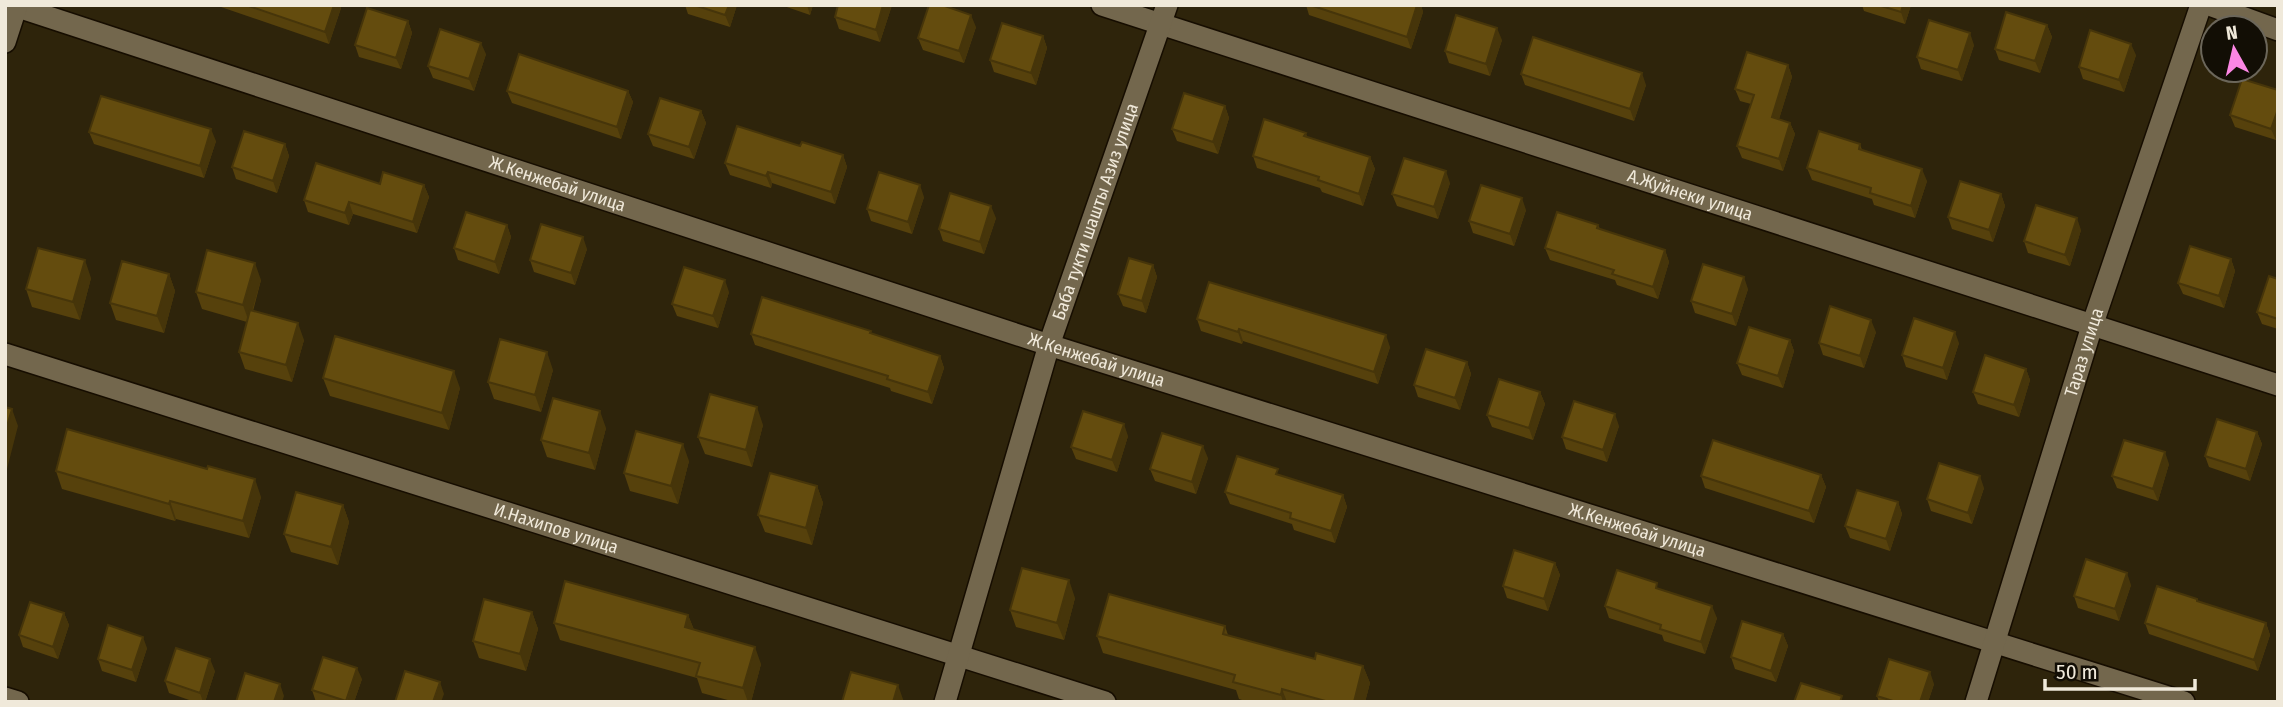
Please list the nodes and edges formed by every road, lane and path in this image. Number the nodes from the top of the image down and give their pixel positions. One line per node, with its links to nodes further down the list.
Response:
1 (1102, 5): 5 (street, А.Жуйнеки улица)
2 (2201, 5): 8 (street, Тараз улица)
3 (2209, 5): 6 (street)
4 (15, 6): 7 (street); 9 (street, Ж.Кенжебай улица)
5 (1164, 15): 8 (street, А.Жуйнеки улица); 9 (street, Баба тукти шашты Азиз улица)
6 (2278, 30)
7 (5, 42)
8 (2092, 326): 11 (street, А.Жуйнеки улица); 12 (street, Тараз улица)
9 (1049, 345): 12 (street, Ж.Кенжебай улица); 13 (street, Баба тукти шашты Азиз улица)
10 (5, 354): 13 (street, И.Нахипов улица)
11 (2278, 385)
12 (1995, 641): 18 (street, Тараз улица); 19 (street, Ж.Кенжебай улица)
13 (959, 655): 16 (street, Баба тукти шашты Азиз улица); 17 (street, И.Нахипов улица)
14 (5, 698): 15 (street)
15 (18, 702)
16 (945, 702)
17 (1105, 702)
18 (1976, 702)
19 (2184, 702)

